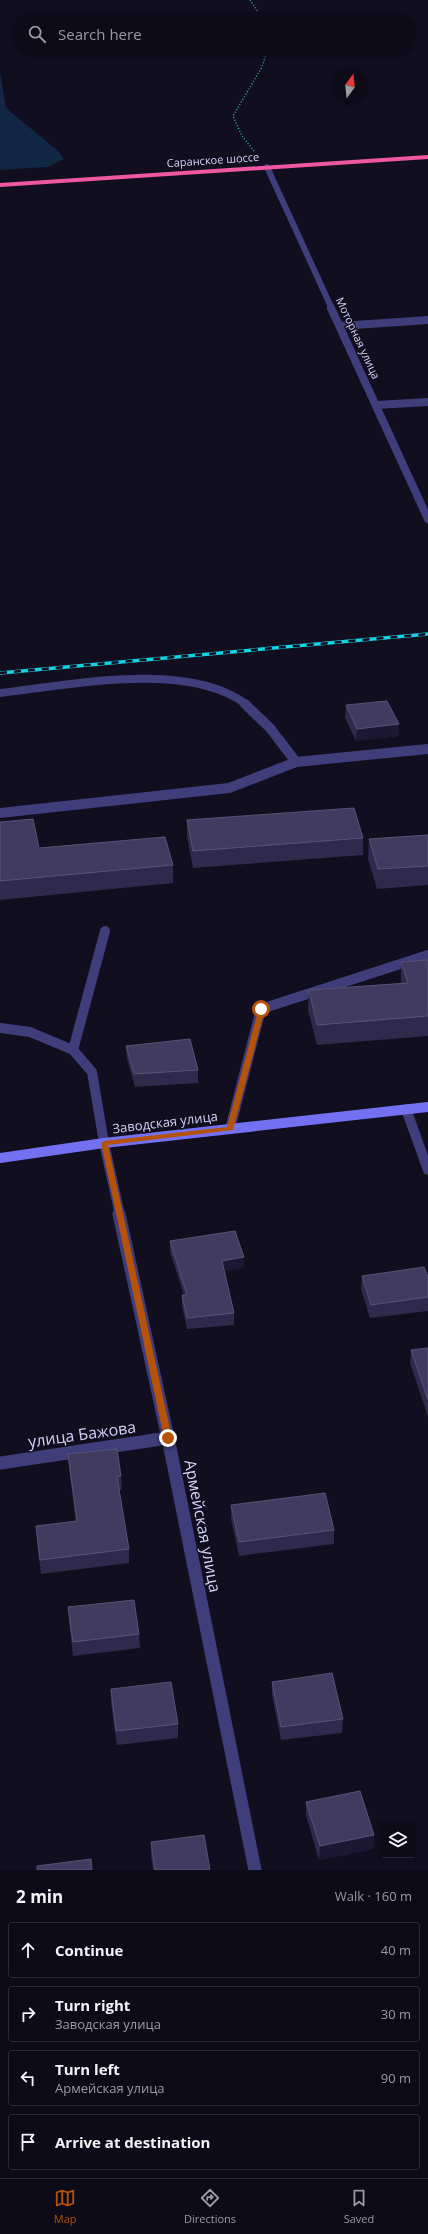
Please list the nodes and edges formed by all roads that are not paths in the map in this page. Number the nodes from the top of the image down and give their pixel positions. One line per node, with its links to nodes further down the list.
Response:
1 (428, 157): 2 (highway, Саранское шоссе)
2 (267, 167): 3 (highway, Саранское шоссе); 5 (street, Моторная улица)
3 (0, 185)
4 (428, 320): 5 (street)
5 (340, 326): 7 (street, Моторная улица)
6 (428, 402): 7 (street)
7 (377, 404): 8 (street, Моторная улица)
8 (428, 518)
9 (0, 693): 11 (street)
10 (428, 749): 11 (street)
11 (296, 762): 12 (street)
12 (0, 813)
13 (106, 931): 16 (street)
14 (428, 955): 19 (street)
15 (0, 1028): 16 (street)
16 (73, 1050): 20 (street, Армейская улица)
17 (428, 1106): 18 (street, Заводская улица)
18 (406, 1108): 19 (street, Заводская улица); 22 (street)
19 (230, 1129): 20 (street, Заводская улица)
20 (104, 1143): 21 (street, Заводская улица); 23 (street, Армейская улица)
21 (0, 1158)
22 (428, 1170)
23 (168, 1438): 24 (street, улица Бажова); 25 (street, Армейская улица)
24 (0, 1463)
25 (255, 1870)

